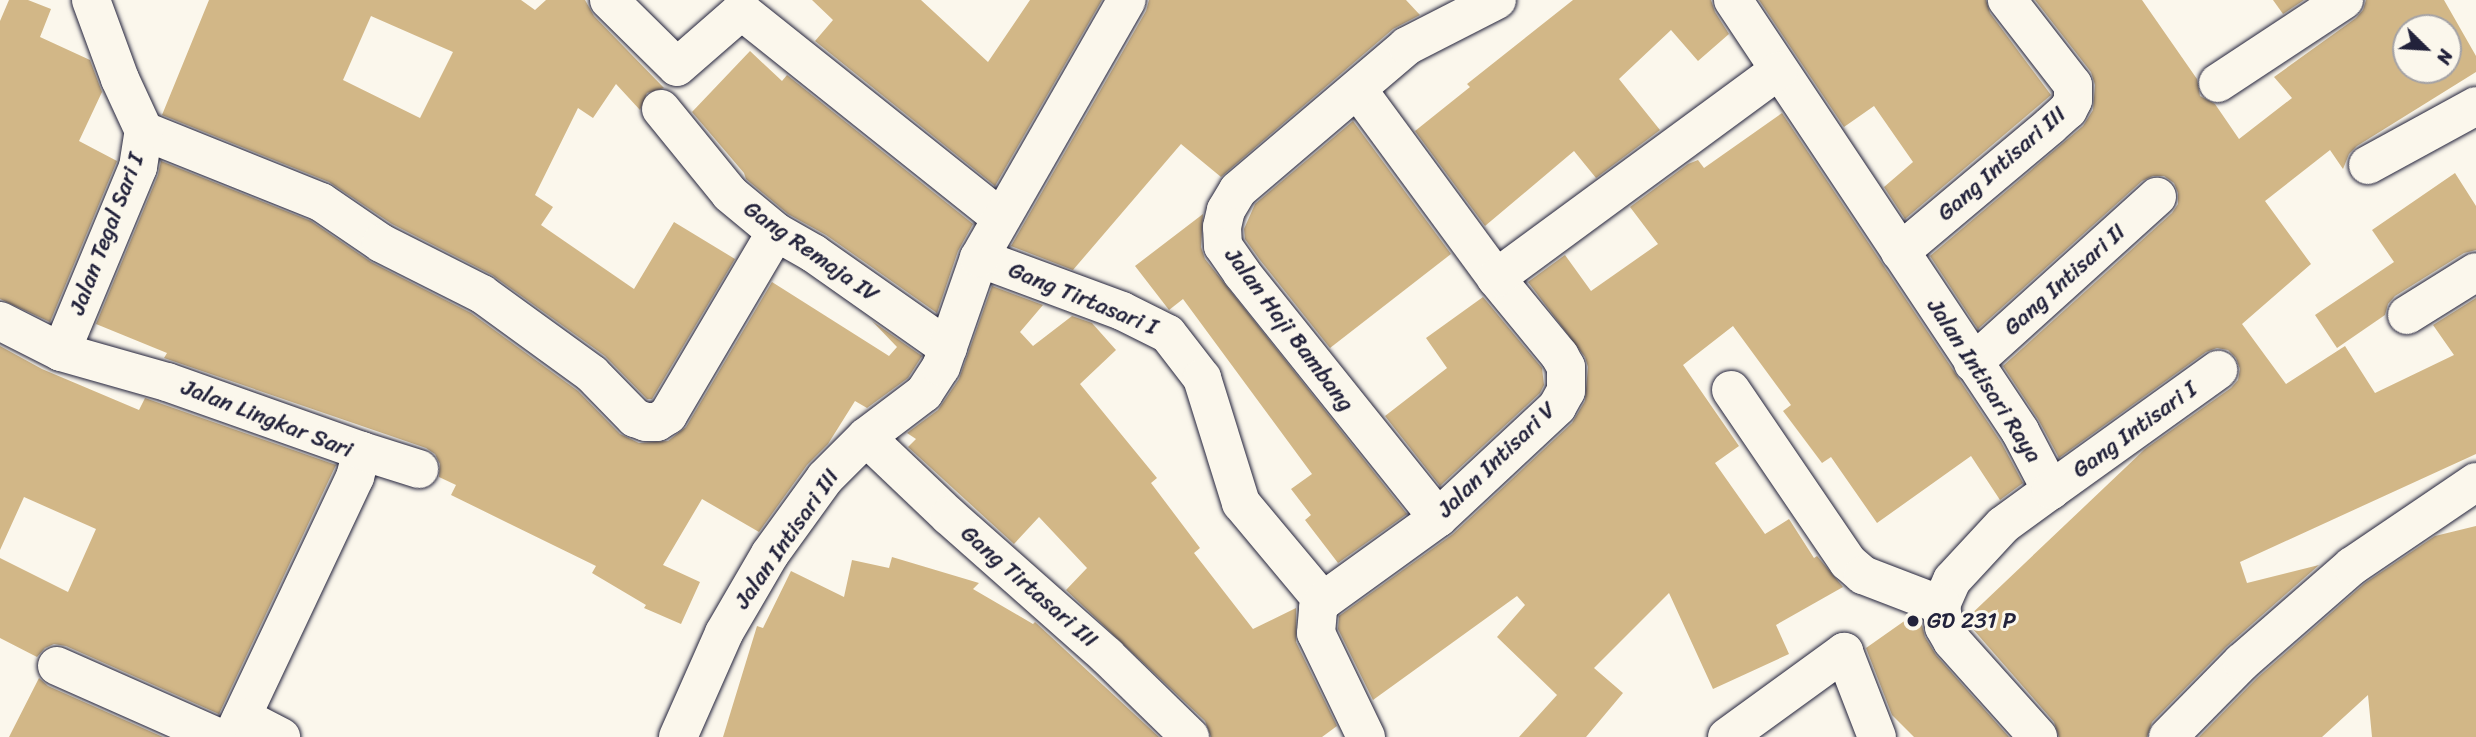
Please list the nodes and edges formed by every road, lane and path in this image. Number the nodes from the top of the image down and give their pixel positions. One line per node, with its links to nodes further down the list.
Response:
1 (91, 0): 13 (street, Jalan Tegal Sari I)
2 (609, 0): 16 (street)
3 (1127, 0): 16 (street, Jalan Intisari III)
4 (1497, 0): 10 (street, Jalan Haji Bambang)
5 (1733, 0): 8 (street, Jalan Intisari Raya)
6 (2007, 0): 18 (street, Gang Intisari III)
7 (2344, 0): 9 (street)
8 (1778, 71): 18 (street, Jalan Intisari Raya); 21 (street)
9 (2218, 83)
10 (1359, 90): 21 (street); 34 (street, Jalan Haji Bambang)
11 (2476, 106): 14 (street)
12 (661, 109): 17 (street, Gang Remaja IV)
13 (145, 131): 17 (street); 25 (street, Jalan Tegal Sari I)
14 (2368, 165)
15 (2157, 197): 26 (street, Gang Intisari II)
16 (1001, 218): 19 (street, Jalan Intisari III)
17 (776, 232): 24 (street, Gang Remaja IV)
18 (1900, 253): 26 (street, Jalan Intisari Raya)
19 (979, 258): 24 (street, Jalan Intisari III); 35 (street, Gang Tirtasari I)
20 (2476, 272): 22 (street)
21 (1496, 278): 34 (street, Jalan Intisari V)
22 (2407, 315)
23 (0, 321): 25 (street, Jalan Lingkar Sari)
24 (948, 348): 29 (street, Jalan Intisari III)
25 (61, 352): 30 (street, Jalan Lingkar Sari)
26 (1973, 363): 33 (street, Jalan Intisari Raya)
27 (2218, 370): 33 (street, Gang Intisari I)
28 (1731, 390): 36 (street)
29 (866, 437): 40 (street, Jalan Intisari III); 41 (street, Gang Tirtasari III)
30 (362, 451): 31 (street); 38 (street, Jalan Lingkar Sari)
31 (419, 469)
32 (2476, 482): 46 (street)
33 (2050, 490): 36 (street, Jalan Intisari Raya)
34 (1438, 518): 35 (street, Jalan Intisari V)
35 (1323, 601): 42 (street)
36 (1941, 605): 45 (street)
37 (57, 666): 38 (street)
38 (230, 730): 39 (street)
39 (281, 737)
40 (678, 737)
41 (1190, 737)
42 (1366, 737)
43 (1727, 737): 44 (street)
44 (1877, 737)
45 (2038, 737)
46 (2168, 737)

